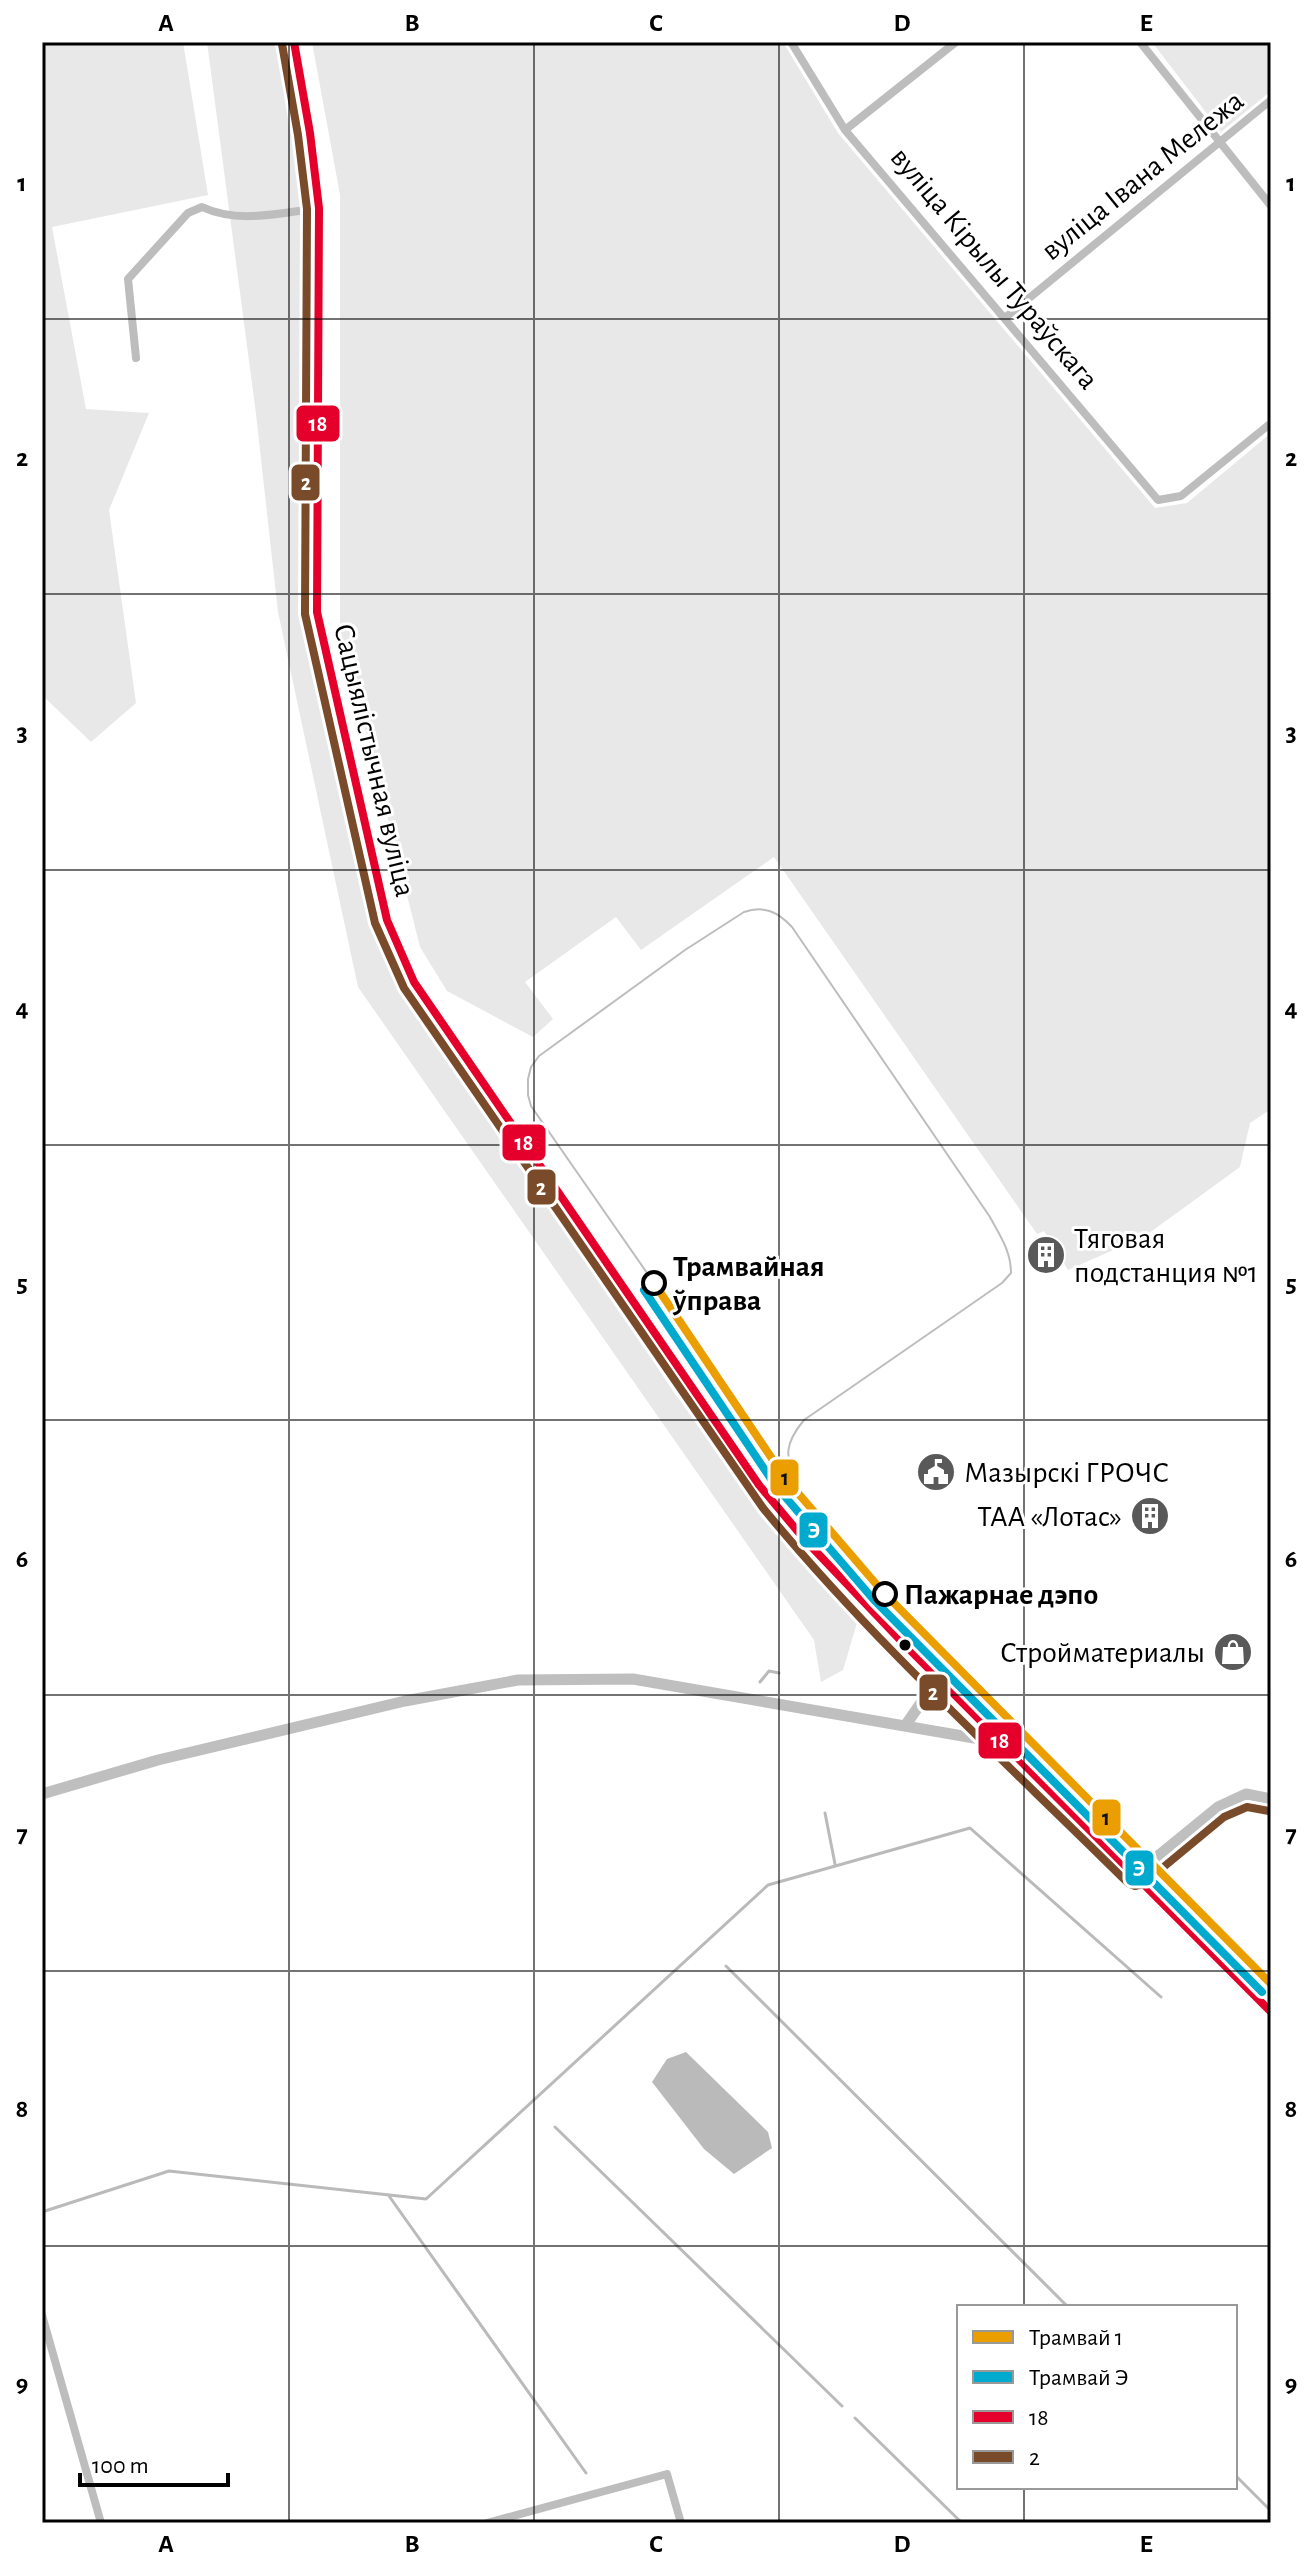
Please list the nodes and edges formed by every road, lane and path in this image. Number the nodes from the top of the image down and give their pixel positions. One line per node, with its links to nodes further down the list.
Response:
1 (294, 42): 9 (main road, Сацыялістычная вуліца)
2 (791, 42): 6 (street, вуліца Кірылы Тураўскага)
3 (956, 42): 6 (street)
4 (1140, 42): 7 (street)
5 (1271, 100): 7 (street, вуліца Івана Мележа)
6 (845, 130): 10 (street, вуліца Кірылы Тураўскага)
7 (1219, 143): 8 (street); 10 (street, вуліца Івана Мележа)
8 (1271, 206)
9 (319, 208): 11 (street); 13 (main road, Сацыялістычная вуліца)
10 (1006, 317): 12 (street, вуліца Кірылы Тураўскага)
11 (136, 358)
12 (1271, 423)
13 (931, 1671): 14 (main road); 15 (main road, Сацыялістычная вуліца)
14 (905, 1726): 15 (main road); 16 (main road)
15 (995, 1733): 18 (main road, Сацыялістычная вуліца)
16 (42, 1794)
17 (1271, 1799): 18 (main road)
18 (1136, 1874): 19 (main road, Сацыялістычная вуліца)
19 (1271, 2012)
20 (42, 2315): 21 (street)
21 (46, 2351): 22 (street)
22 (101, 2523)
23 (487, 2523): 24 (street)
24 (681, 2523)

